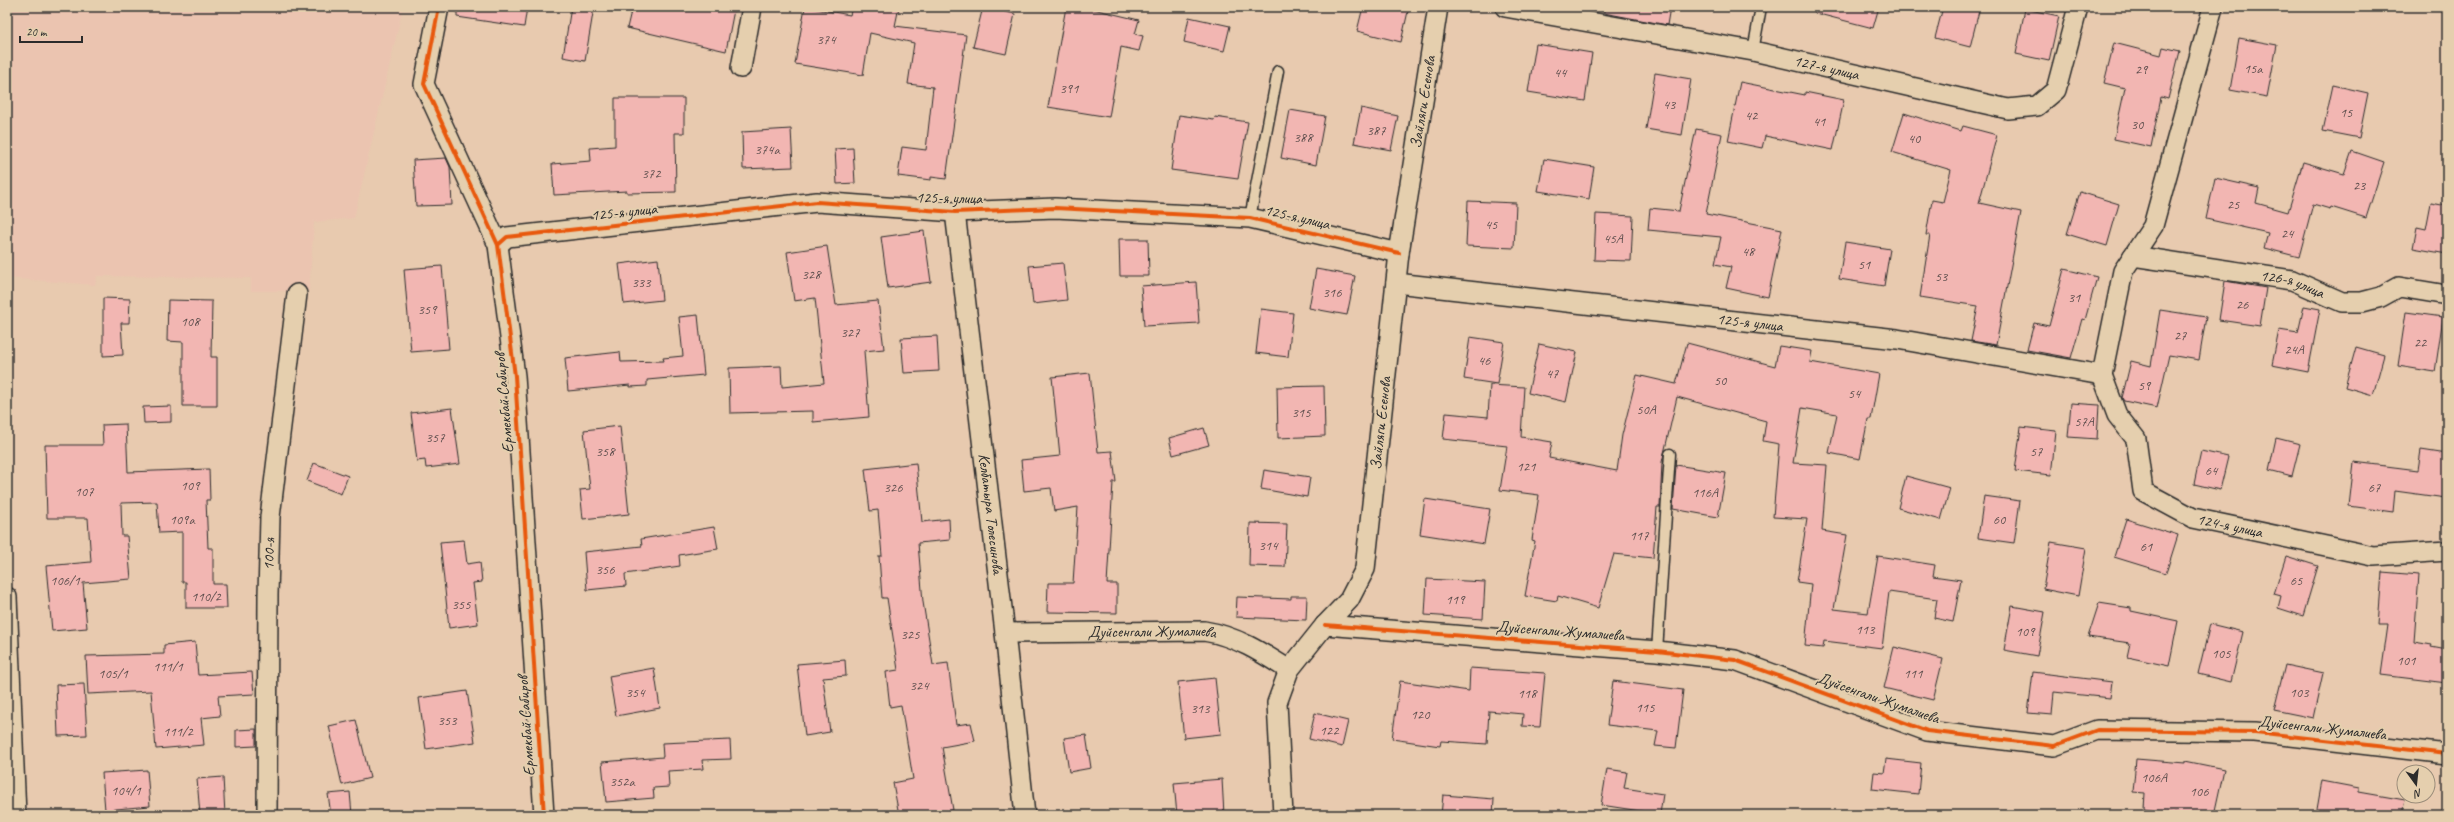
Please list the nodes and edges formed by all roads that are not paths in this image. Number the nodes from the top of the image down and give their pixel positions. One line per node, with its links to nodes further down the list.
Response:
1 (439, 7): 13 (street, Ермекбай Сабиров)
2 (752, 7): 9 (street)
3 (1438, 7): 14 (street, Зайляги Есенова)
4 (1505, 7): 8 (street, 127-я улица)
5 (1761, 7): 8 (lane)
6 (2078, 7): 8 (street, 127-я улица)
7 (2213, 7): 15 (street)
8 (1753, 51)
9 (741, 68)
10 (1278, 71): 12 (lane)
11 (955, 212): 12 (street, 125-я улица); 13 (street, 125-я улица); 24 (street, Келбатыра Толесинова)
12 (1250, 218): 14 (street, 125-я улица)
13 (498, 245): 30 (street, Ермекбай Сабиров)
14 (1399, 253): 16 (street, Зайляги Есенова)
15 (2133, 256): 18 (street, 126-я улица); 19 (street)
16 (1396, 283): 19 (street, 125-я улица); 23 (street, Зайляги Есенова)
17 (297, 294): 29 (street, 100-я)
18 (2447, 295)
19 (2102, 375): 21 (street, 124-я улица)
20 (1670, 454): 25 (lane)
21 (2447, 551)
22 (7, 597): 28 (street)
23 (1325, 625): 25 (street, Дуйсенгали Жумалиева); 26 (street, Зайляги Есенова)
24 (1005, 633): 26 (street, Дуйсенгали Жумалиева); 31 (street, Келбатыра Толесинова)
25 (1657, 651): 27 (street, Дуйсенгали Жумалиева)
26 (1289, 670): 32 (street, Зайляги Есенова)
27 (2447, 754)
28 (16, 815)
29 (267, 815)
30 (544, 815)
31 (1025, 815)
32 (1283, 815)

